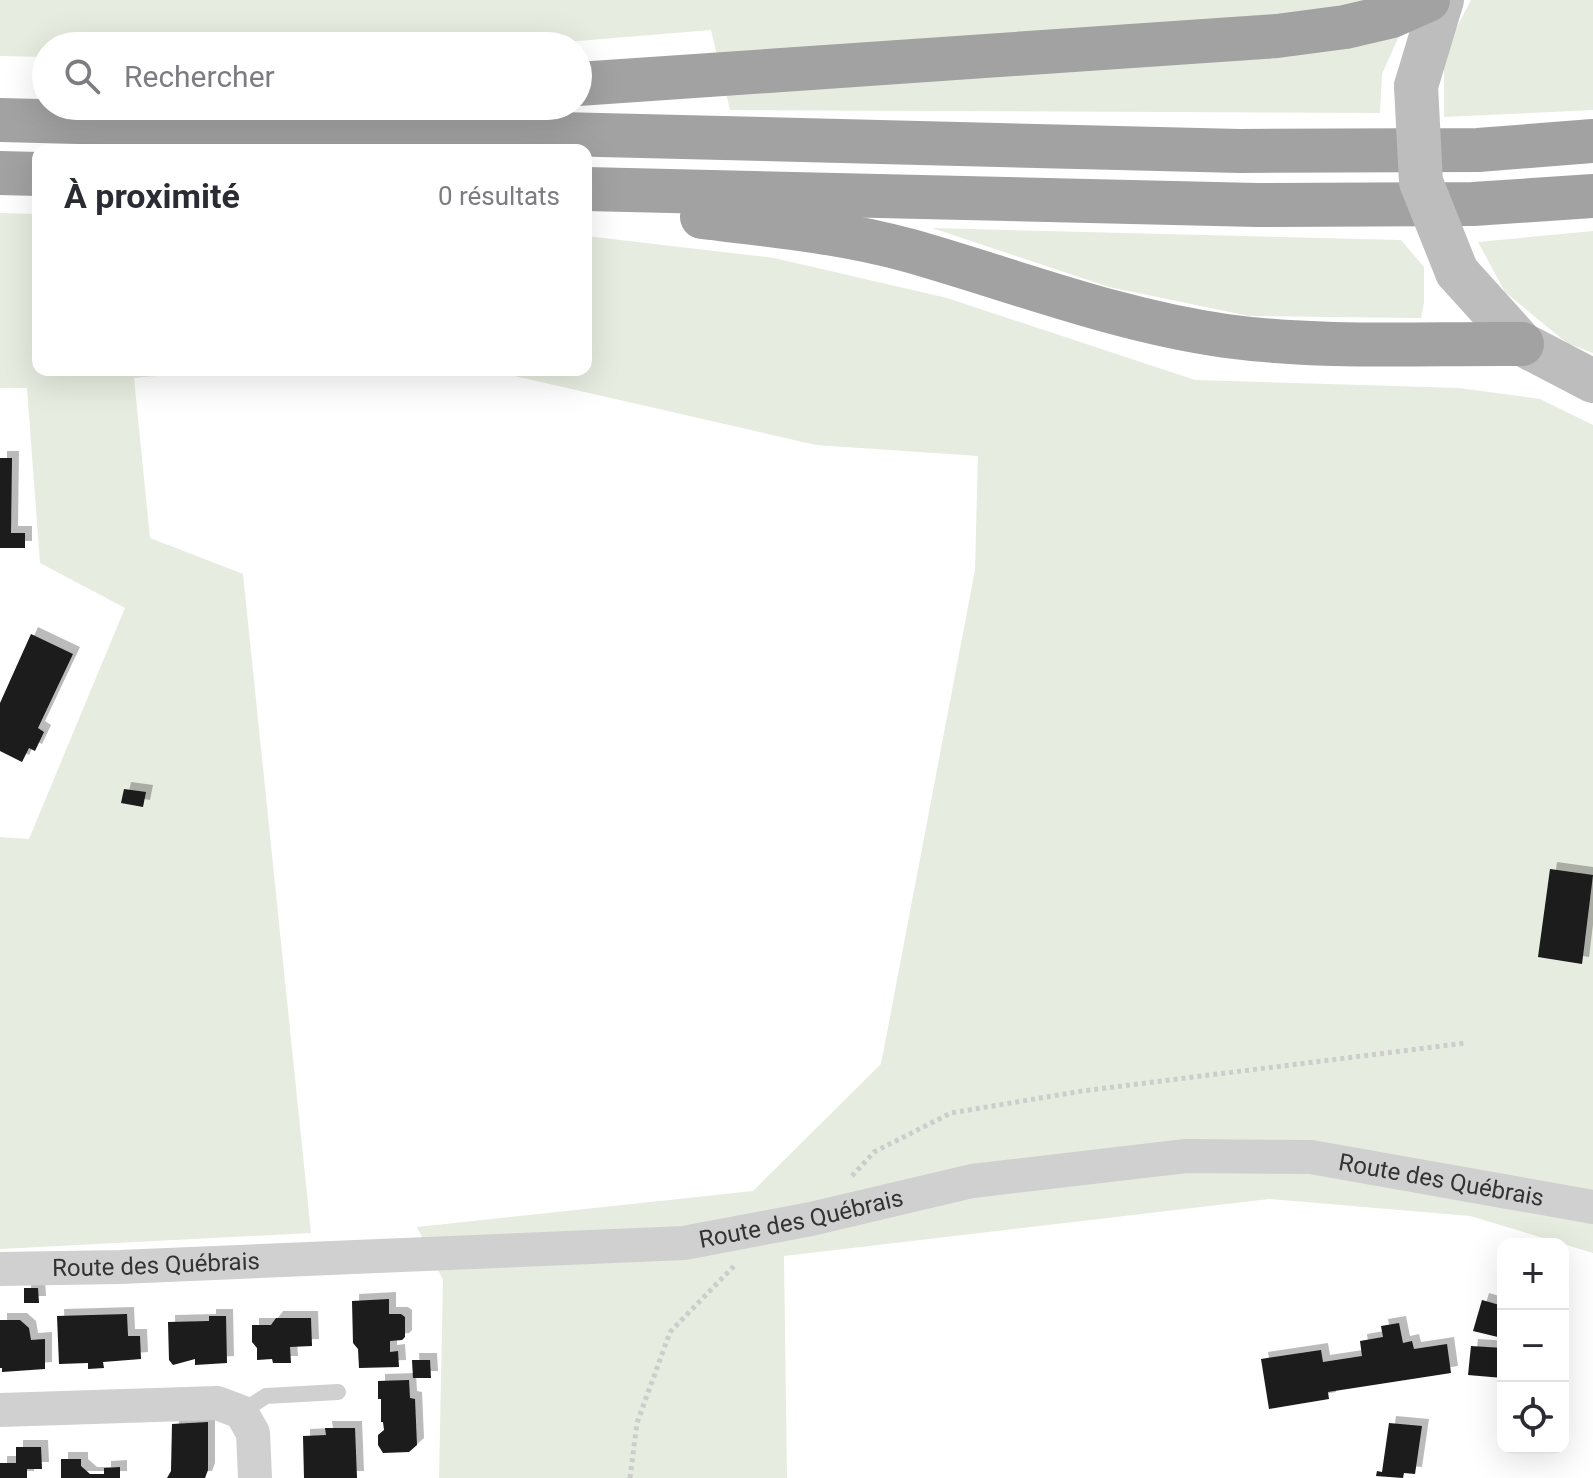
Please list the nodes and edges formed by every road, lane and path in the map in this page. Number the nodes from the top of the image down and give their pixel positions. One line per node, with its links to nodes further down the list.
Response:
1 (1428, 0): 3 (highway)
2 (1442, 0): 12 (main road, bridge)
3 (592, 83)
4 (32, 94): 5 (highway)
5 (0, 104)
6 (0, 120): 7 (highway)
7 (1593, 141)
8 (0, 173): 9 (highway)
9 (32, 174)
10 (603, 189): 11 (highway); 12 (highway)
11 (1593, 196)
12 (1522, 344): 13 (main road)
13 (1593, 381)
14 (1593, 1207): 15 (street, Route des Québrais)
15 (0, 1269)
16 (338, 1392): 18 (lane)
17 (0, 1410): 18 (street)
18 (241, 1412): 19 (street)
19 (255, 1478)

